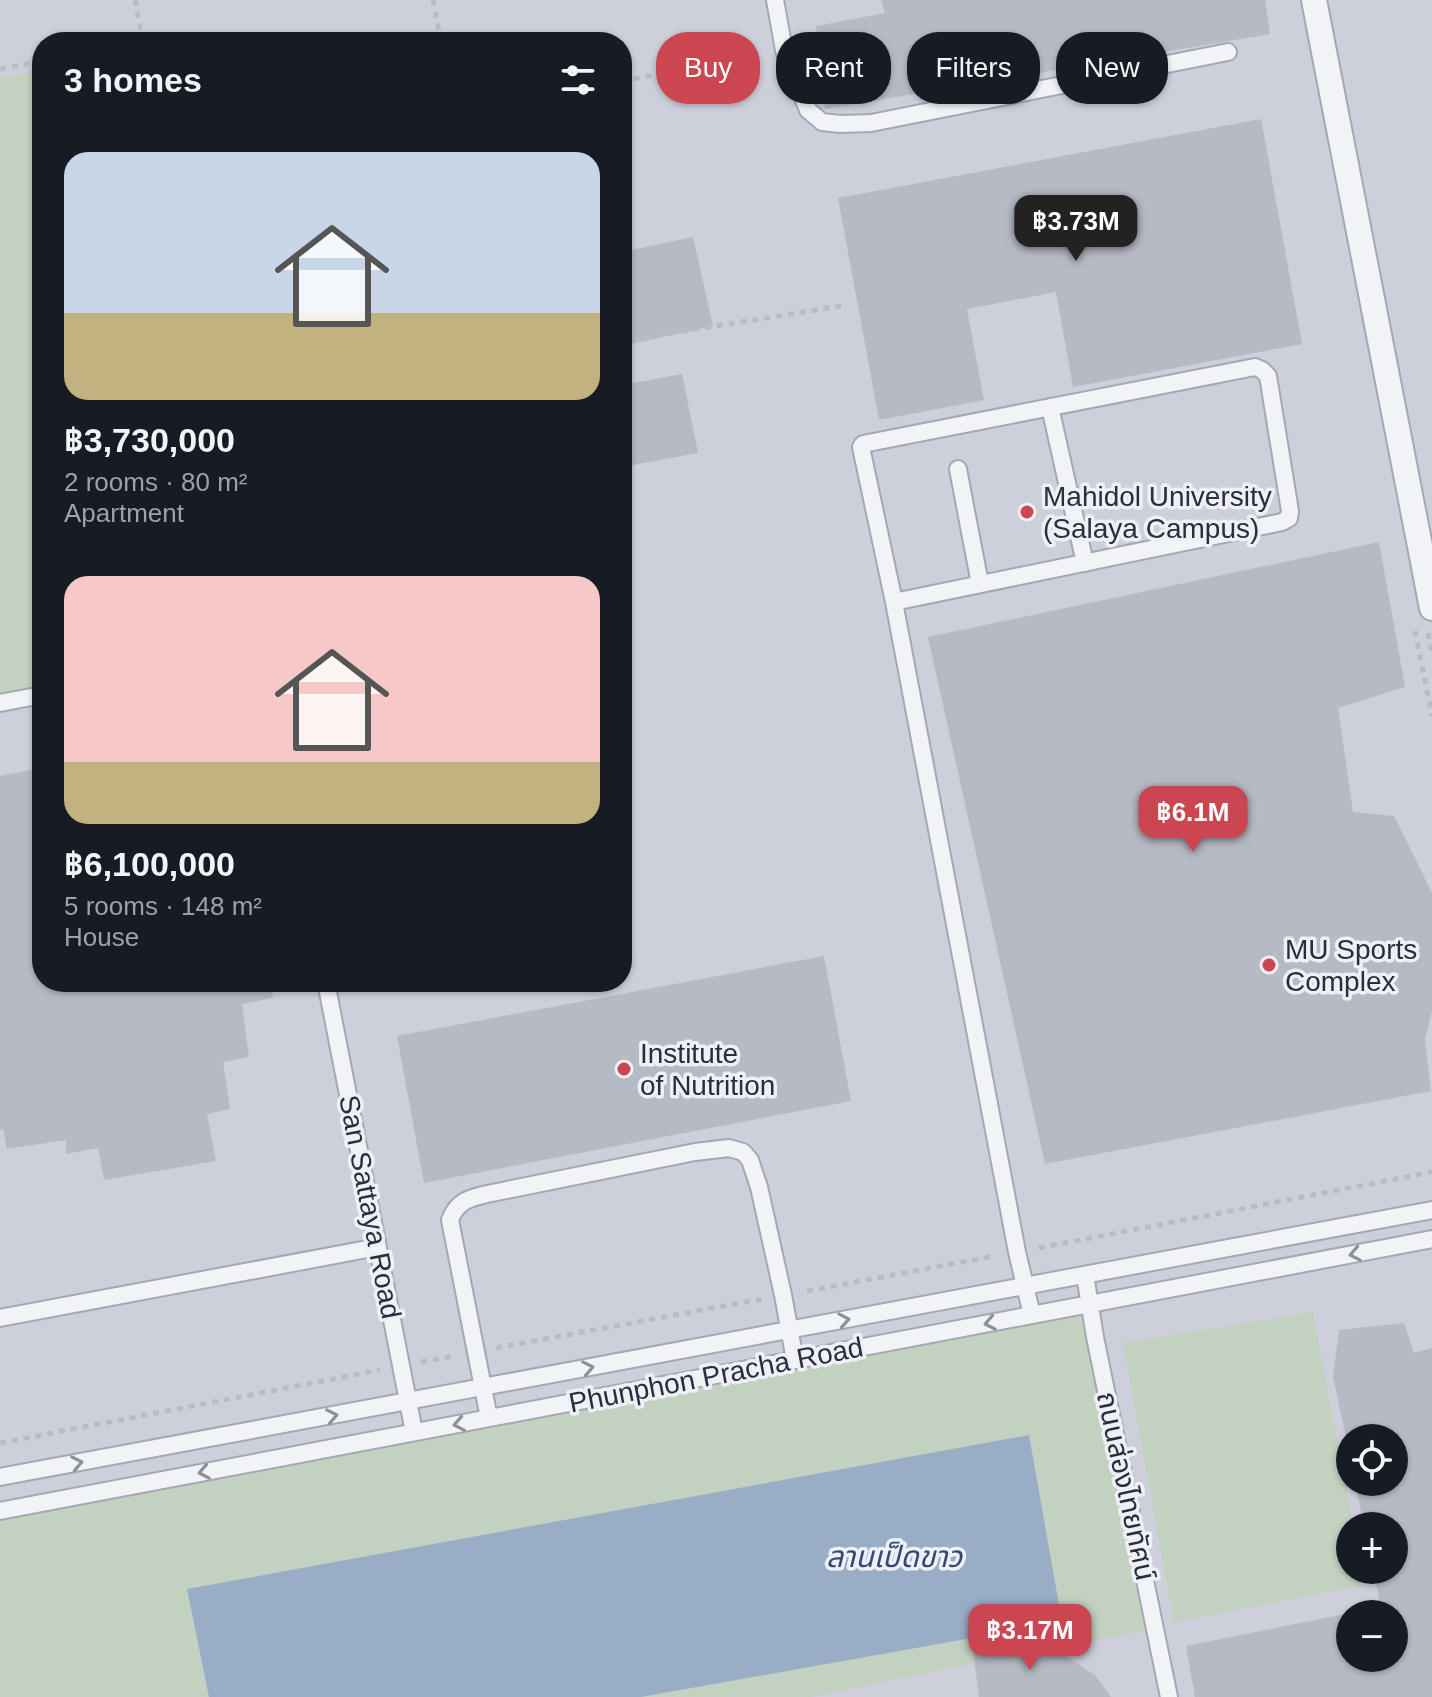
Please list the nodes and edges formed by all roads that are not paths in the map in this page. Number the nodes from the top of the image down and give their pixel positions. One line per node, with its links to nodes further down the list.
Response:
1 (775, 0): 3 (lane)
2 (1314, 0): 9 (street)
3 (1228, 52)
4 (1050, 407): 6 (lane); 6 (lane); 8 (lane)
5 (958, 469): 7 (lane)
6 (1085, 563): 7 (lane)
7 (980, 584): 8 (lane)
8 (894, 602): 17 (lane)
9 (1432, 608)
10 (32, 697): 11 (lane)
11 (0, 703)
12 (328, 992): 15 (lane, San Sattaya Road)
13 (1432, 1210): 16 (lane, Phunphon Pracha Road)
14 (1432, 1239): 18 (lane, Phunphon Pracha Road, one-way to 18)
15 (378, 1247): 20 (lane); 24 (lane, San Sattaya Road)
16 (1085, 1275): 17 (lane, Phunphon Pracha Road); 18 (lane, ถนนส่องไทยทัศน์)
17 (1025, 1286): 19 (lane); 21 (lane, Phunphon Pracha Road, one-way to 17)
18 (1089, 1304): 19 (lane, Phunphon Pracha Road); 29 (lane, ถนนส่องไทยทัศน์)
19 (1032, 1315): 22 (lane, Phunphon Pracha Road, one-way to 22)
20 (0, 1318)
21 (790, 1330): 22 (lane); 23 (lane, Phunphon Pracha Road, one-way to 21); 23 (lane)
22 (795, 1360): 25 (lane, Phunphon Pracha Road)
23 (482, 1388): 24 (lane, Phunphon Pracha Road); 25 (lane)
24 (408, 1401): 26 (lane, San Sattaya Road); 27 (lane, Phunphon Pracha Road, one-way to 24)
25 (489, 1418): 26 (lane, Phunphon Pracha Road, one-way to 26)
26 (414, 1432): 28 (lane, Phunphon Pracha Road, one-way to 28)
27 (0, 1477)
28 (0, 1511)
29 (1169, 1697)

